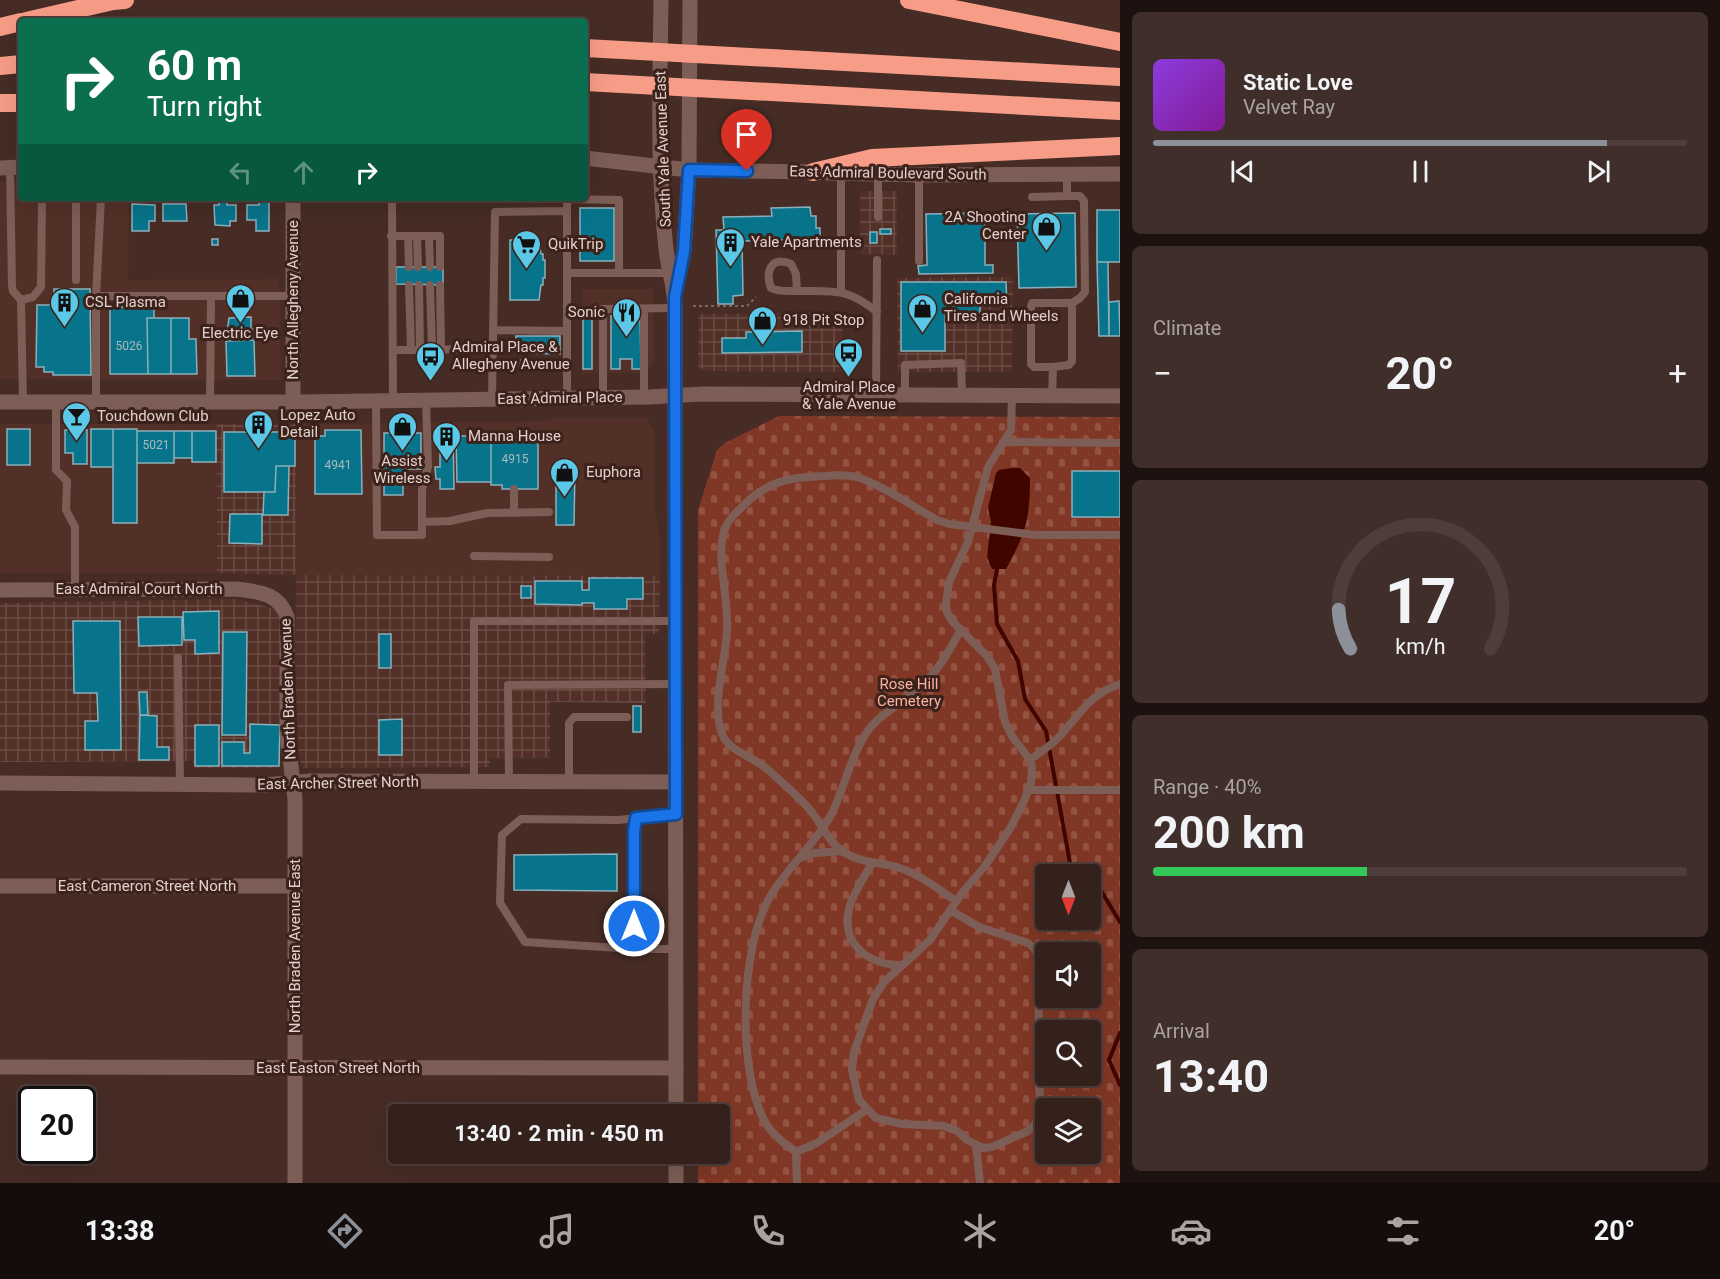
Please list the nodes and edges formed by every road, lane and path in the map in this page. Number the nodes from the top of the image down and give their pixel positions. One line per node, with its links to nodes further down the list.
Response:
1 (125, 0): 5 (highway)
2 (909, 0): 10 (highway)
3 (661, 4): 21 (street, South Yale Avenue East)
4 (690, 5): 23 (street, South Yale Avenue East)
5 (39, 18)
6 (18, 23): 7 (highway)
7 (0, 27)
8 (18, 30): 9 (highway)
9 (0, 32)
10 (1120, 42)
11 (588, 48): 14 (highway)
12 (18, 64): 13 (highway)
13 (0, 66)
14 (1120, 76)
15 (588, 82): 18 (highway)
16 (0, 103): 17 (highway)
17 (18, 103)
18 (1120, 111)
19 (1120, 146): 24 (highway)
20 (588, 158): 21 (street, East Admiral Boulevard South)
21 (662, 166): 23 (street, East Admiral Boulevard South); 53 (street, South Yale Avenue East)
22 (10, 167): 65 (lane)
23 (689, 170): 24 (street, East Admiral Boulevard South); 66 (street, South Yale Avenue East)
24 (813, 172): 25 (street, East Admiral Boulevard South)
25 (841, 173): 26 (street, East Admiral Boulevard South); 60 (lane)
26 (878, 174): 28 (street, East Admiral Boulevard South); 40 (lane)
27 (1120, 174): 29 (street, East Admiral Boulevard South)
28 (919, 175): 29 (street, East Admiral Boulevard South); 46 (lane)
29 (1067, 175): 31 (lane)
30 (1032, 196): 31 (lane)
31 (1067, 196): 67 (lane)
32 (588, 200): 52 (lane)
33 (42, 201): 65 (lane)
34 (76, 201): 54 (lane)
35 (101, 201): 61 (lane)
36 (293, 201): 63 (street, North Allegheny Avenue)
37 (392, 201): 41 (lane)
38 (567, 201): 39 (lane)
39 (567, 211): 51 (lane); 71 (lane)
40 (878, 217)
41 (391, 236): 42 (lane); 76 (lane)
42 (408, 236): 43 (lane); 47 (lane)
43 (417, 236): 44 (lane); 48 (lane)
44 (429, 236): 49 (lane); 50 (lane)
45 (877, 260): 70 (lane)
46 (919, 261)
47 (408, 267)
48 (418, 267)
49 (430, 267)
50 (440, 267)
51 (567, 273): 52 (lane); 72 (lane)
52 (619, 273): 53 (lane)
53 (670, 273): 66 (street, South Yale Avenue East)
54 (76, 280)
55 (409, 285): 77 (lane)
56 (418, 285): 77 (lane)
57 (430, 285): 73 (lane)
58 (440, 285): 74 (lane)
59 (797, 291): 59 (lane); 60 (lane)
60 (841, 291): 70 (lane)
61 (96, 296): 62 (lane); 98 (lane)
62 (211, 296): 63 (lane); 99 (lane)
63 (293, 296): 100 (street, North Allegheny Avenue)
64 (756, 297): 68 (path)
65 (21, 300): 96 (lane)
66 (675, 303): 69 (lane); 81 (street, South Yale Avenue East)
67 (1072, 303): 80 (lane); 80 (lane)
68 (693, 306)
69 (644, 309): 89 (lane); 90 (lane)
70 (877, 312): 82 (lane)
71 (493, 330): 72 (lane); 75 (lane)
72 (567, 331): 79 (lane)
73 (432, 349): 74 (lane); 77 (lane)
74 (441, 349): 75 (lane)
75 (493, 349): 78 (lane)
76 (394, 350): 77 (lane); 94 (lane)
77 (416, 350)
78 (493, 363): 79 (lane); 91 (lane)
79 (567, 363): 88 (lane)
80 (1053, 367): 86 (lane)
81 (676, 396): 82 (street, East Admiral Place); 90 (street, East Admiral Place); 114 (street, South Yale Avenue East)
82 (876, 396): 83 (street, East Admiral Place)
83 (905, 396): 84 (street, East Admiral Place); 84 (lane)
84 (962, 396): 85 (street, East Admiral Place)
85 (1012, 396): 86 (street, East Admiral Place); 101 (lane)
86 (1052, 396): 87 (street, East Admiral Place)
87 (1120, 396)
88 (567, 397): 89 (street, East Admiral Place); 91 (street, East Admiral Place)
89 (603, 397): 90 (street, East Admiral Place)
90 (644, 397)
91 (492, 399): 92 (street, East Admiral Place)
92 (426, 400): 94 (street, East Admiral Place); 106 (lane)
93 (376, 401): 94 (street, East Admiral Place); 100 (street, East Admiral Place); 106 (lane)
94 (393, 401)
95 (0, 402): 96 (street, East Admiral Place)
96 (23, 402): 97 (street, East Admiral Place)
97 (56, 402): 98 (street, East Admiral Place); 112 (lane)
98 (96, 402): 99 (street, East Admiral Place)
99 (210, 402): 100 (street, East Admiral Place)
100 (293, 402)
101 (1003, 442): 102 (lane); 107 (lane)
102 (1120, 443)
103 (514, 489): 105 (lane)
104 (549, 512): 105 (lane)
105 (514, 513): 106 (lane)
106 (422, 522)
107 (972, 527): 108 (lane); 115 (lane); 132 (lane)
108 (1120, 536)
109 (474, 556): 110 (lane)
110 (549, 557)
111 (0, 590): 112 (street, East Admiral Court North)
112 (75, 590): 113 (street, East Admiral Court North)
113 (277, 599): 121 (street, North Braden Avenue)
114 (676, 621): 117 (street, South Yale Avenue East); 122 (lane)
115 (961, 629): 120 (lane); 132 (lane)
116 (178, 658): 127 (lane)
117 (676, 684): 123 (lane); 124 (street, South Yale Avenue East)
118 (1120, 684): 120 (lane)
119 (627, 717): 126 (lane)
120 (1030, 760): 128 (lane)
121 (292, 782): 122 (street, East Archer Street North); 127 (street, East Archer Street North); 137 (street, North Braden Avenue East)
122 (474, 782): 123 (street, East Archer Street North)
123 (509, 782): 126 (street, East Archer Street North)
124 (676, 782): 126 (street, East Archer Street North); 130 (street, South Yale Avenue East)
125 (0, 783): 127 (street, East Archer Street North)
126 (569, 783)
127 (180, 784)
128 (1029, 790): 129 (lane); 138 (lane)
129 (1120, 790)
130 (676, 814): 131 (lane); 141 (street, South Yale Avenue East)
131 (636, 818): 140 (lane); 140 (lane)
132 (822, 827): 133 (lane); 134 (lane)
133 (843, 851): 134 (lane); 135 (lane)
134 (800, 858): 149 (lane)
135 (872, 863): 138 (lane); 142 (lane)
136 (0, 886): 137 (street, East Cameron Street North)
137 (295, 886): 144 (street, North Braden Avenue East)
138 (956, 901): 139 (lane)
139 (950, 910): 142 (lane); 148 (lane)
140 (634, 949): 141 (lane)
141 (676, 949): 145 (street, South Yale Avenue East)
142 (902, 965): 147 (lane)
143 (0, 1066): 144 (street, East Easton Street North)
144 (296, 1068): 145 (street, East Easton Street North); 151 (street, North Braden Avenue East)
145 (676, 1068): 146 (street, South Yale Avenue East)
146 (676, 1104)
147 (866, 1110): 148 (lane); 149 (lane)
148 (976, 1145): 154 (lane)
149 (796, 1152): 153 (lane)
150 (676, 1164): 152 (street)
151 (295, 1183)
152 (676, 1183)
153 (797, 1183)
154 (980, 1183)

